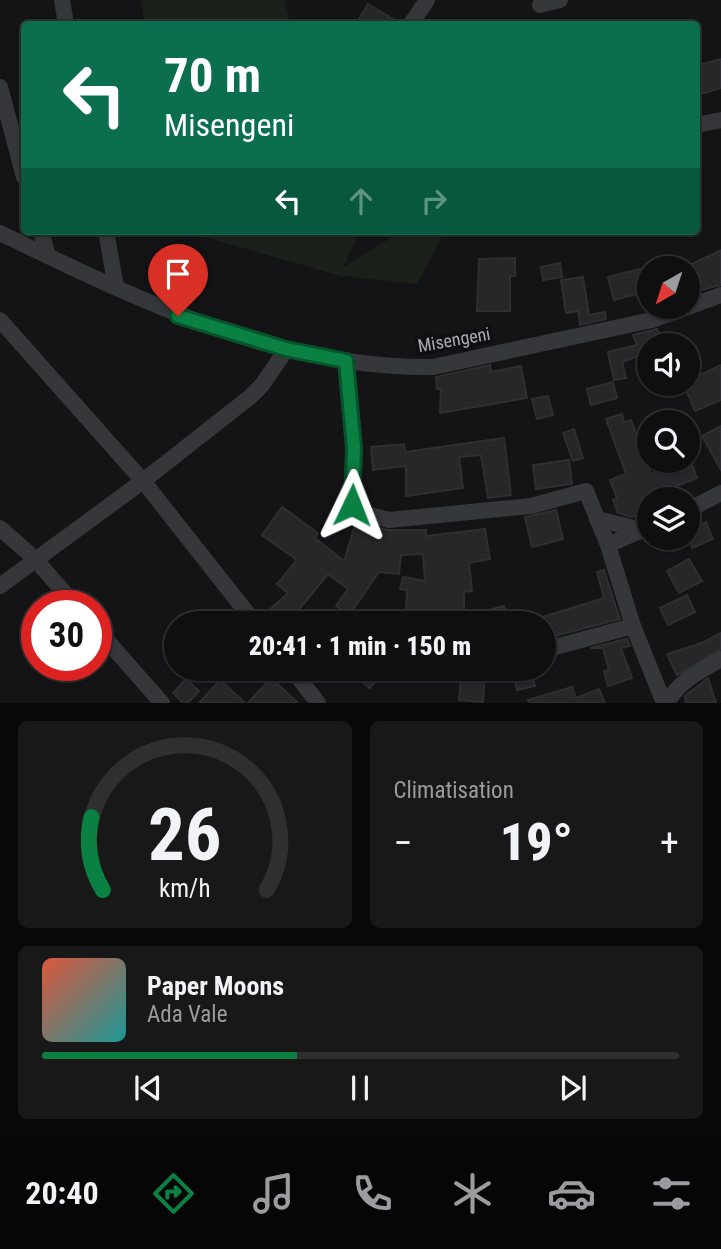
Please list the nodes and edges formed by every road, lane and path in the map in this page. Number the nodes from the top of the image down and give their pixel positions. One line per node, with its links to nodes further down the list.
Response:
1 (62, 0): 5 (street)
2 (427, 0): 6 (street)
3 (560, 0): 4 (street)
4 (540, 5)
5 (66, 21)
6 (413, 21)
7 (0, 87): 10 (street)
8 (721, 120): 9 (street)
9 (700, 124)
10 (21, 166)
11 (0, 233): 14 (street, Misengeni)
12 (42, 235): 14 (street)
13 (107, 235): 15 (street)
14 (48, 256): 15 (street, Misengeni)
15 (116, 287): 18 (street, Misengeni)
16 (721, 295): 19 (street, Misengeni)
17 (0, 320): 20 (street)
18 (286, 349): 19 (street, Misengeni); 20 (street)
19 (346, 361): 23 (street)
20 (143, 481): 28 (street); 31 (street)
21 (721, 493): 22 (street)
22 (700, 504)
23 (597, 519): 25 (street); 27 (street)
24 (0, 528): 28 (street)
25 (637, 529)
26 (637, 533): 27 (street)
27 (608, 545): 32 (street)
28 (34, 558): 29 (street); 30 (street)
29 (0, 586)
30 (62, 590)
31 (246, 611)
32 (633, 626): 34 (street); 39 (street)
33 (112, 646): 37 (street)
34 (556, 647)
35 (721, 659): 39 (street)
36 (301, 681): 38 (street)
37 (162, 703)
38 (318, 703)
39 (665, 703)

